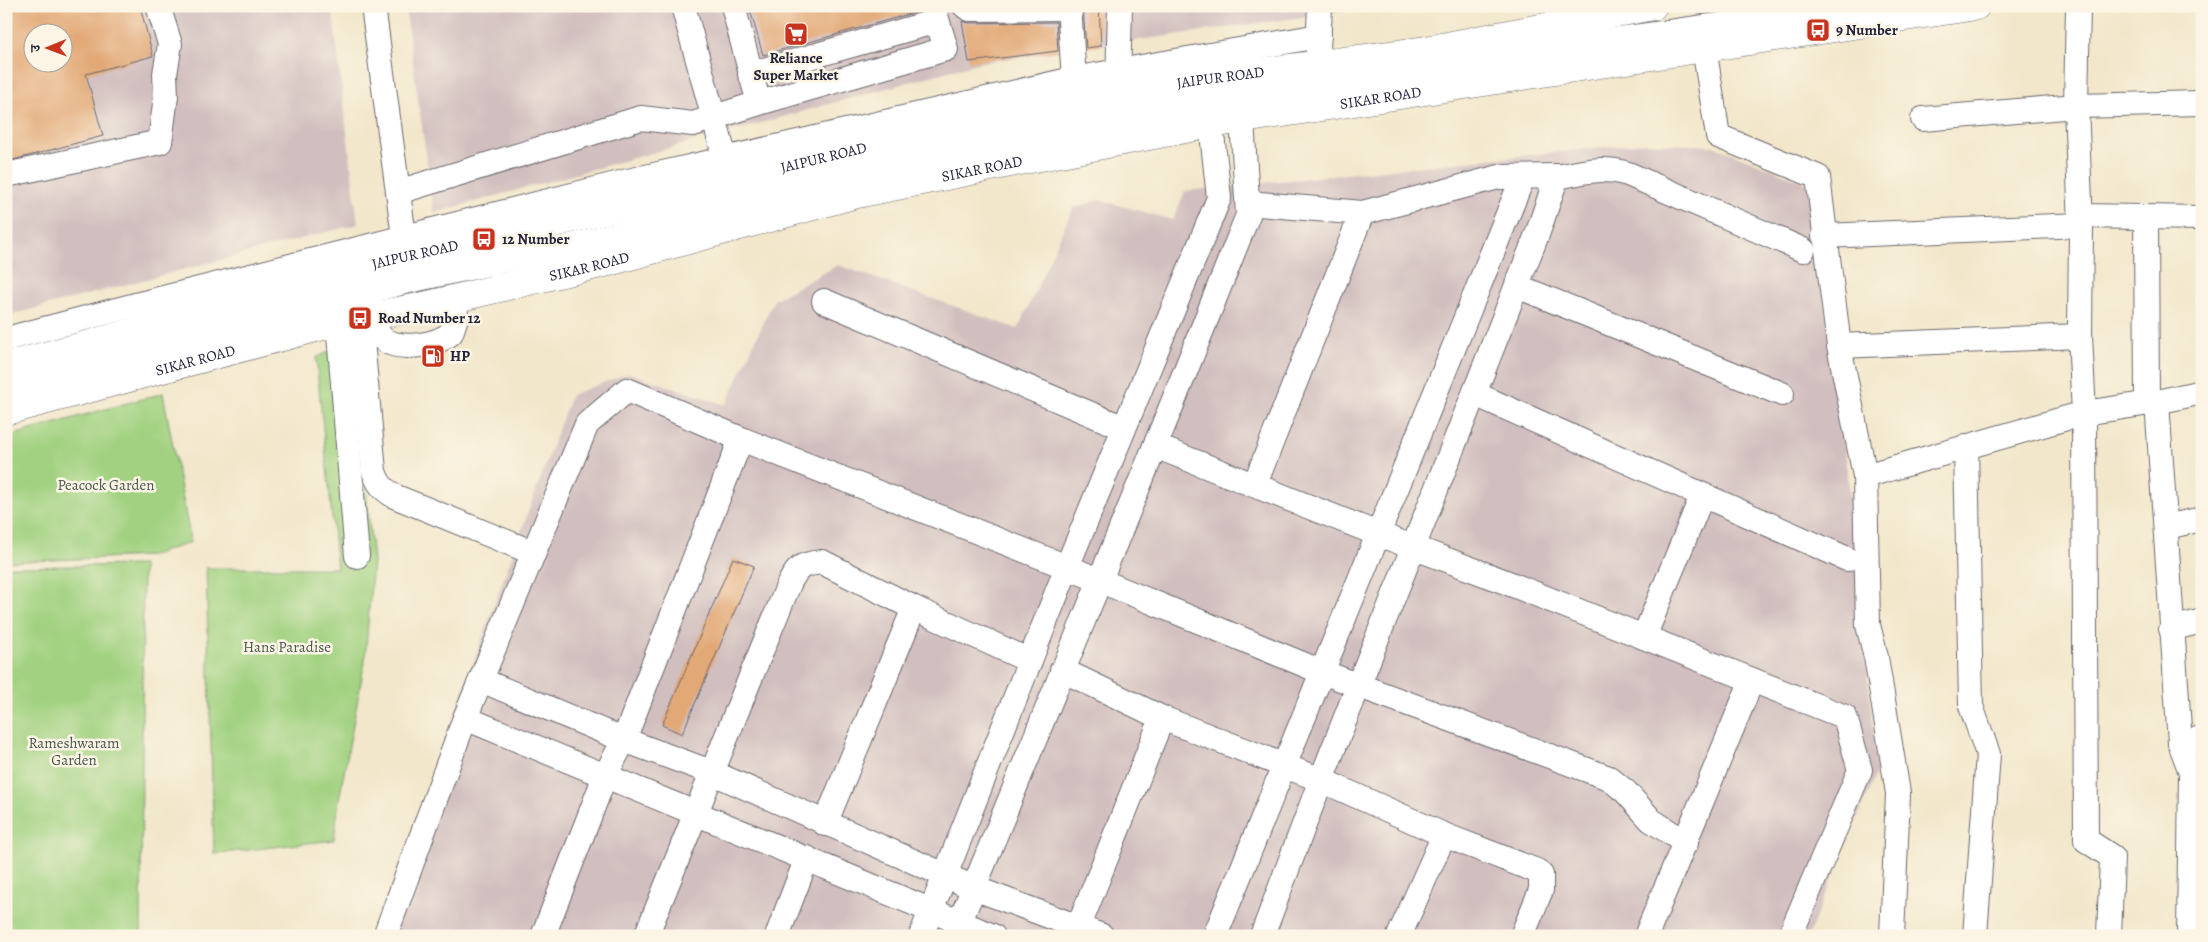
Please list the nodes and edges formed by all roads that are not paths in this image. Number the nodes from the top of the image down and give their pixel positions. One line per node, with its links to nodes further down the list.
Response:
1 (158, 6): 28 (street)
2 (373, 6): 31 (street)
3 (683, 6): 23 (street)
4 (733, 6): 17 (street)
5 (965, 6): 11 (street)
6 (1120, 6): 18 (street)
7 (1320, 6): 14 (street)
8 (1653, 6): 16 (main road, JAIPUR ROAD)
9 (1976, 6): 12 (main road, SIKAR ROAD)
10 (2078, 6): 22 (street)
11 (1069, 7): 19 (street)
12 (1859, 12): 15 (main road, SIKAR ROAD); 39 (street)
13 (935, 14): 17 (street); 20 (street)
14 (1318, 36): 16 (street); 18 (street)
15 (1704, 47): 24 (main road, SIKAR ROAD); 37 (street)
16 (1317, 64): 18 (main road, JAIPUR ROAD)
17 (750, 74): 20 (street)
18 (1118, 82): 19 (main road, JAIPUR ROAD)
19 (1074, 91): 27 (main road, JAIPUR ROAD)
20 (759, 103): 23 (street)
21 (2202, 103): 22 (street)
22 (2076, 106): 25 (street); 36 (street)
23 (714, 119): 27 (street); 31 (street)
24 (1242, 120): 26 (main road, SIKAR ROAD); 32 (street)
25 (1923, 120)
26 (1212, 124): 41 (main road, SIKAR ROAD); 56 (street)
27 (728, 170): 39 (main road, JAIPUR ROAD)
28 (6, 175)
29 (1524, 176): 30 (street); 33 (street); 65 (street)
30 (1557, 177): 38 (street); 40 (street)
31 (398, 192): 39 (street)
32 (1248, 202): 33 (street); 58 (street)
33 (1362, 213): 61 (street)
34 (2146, 218): 35 (street); 36 (street); 53 (street)
35 (2202, 218)
36 (2081, 220): 37 (street); 45 (street)
37 (1824, 236): 47 (street)
38 (1803, 250)
39 (408, 258): 43 (street); 46 (street); 48 (main road, JAIPUR ROAD); 49 (street)
40 (1517, 286): 51 (street); 52 (street)
41 (457, 298): 43 (main road, SIKAR ROAD); 44 (street)
42 (824, 301): 56 (street)
43 (419, 307): 44 (main road, SIKAR ROAD)
44 (356, 319): 54 (main road, SIKAR ROAD); 67 (street); 68 (street)
45 (2080, 336): 47 (street); 55 (street)
46 (6, 339)
47 (1839, 346): 60 (street)
48 (6, 366)
49 (6, 385)
50 (2202, 392): 53 (street)
51 (1475, 394): 62 (street); 66 (street)
52 (1782, 394)
53 (2152, 402): 55 (street); 64 (street)
54 (6, 411)
55 (2084, 413): 59 (street); 116 (street)
56 (1124, 428): 70 (street)
57 (741, 439): 67 (street); 70 (street); 84 (street)
58 (1155, 446): 61 (street); 71 (street)
59 (1966, 446): 60 (street); 115 (street)
60 (1864, 476): 114 (street)
61 (1255, 484): 65 (street)
62 (1702, 496): 69 (street); 75 (street)
63 (2202, 519): 64 (street)
64 (2166, 527): 74 (street)
65 (1378, 534): 66 (street); 78 (street)
66 (1414, 547): 75 (street); 81 (street)
67 (534, 553): 79 (street)
68 (357, 556)
69 (1847, 559)
70 (1068, 567): 71 (street); 76 (street)
71 (1099, 580): 77 (street); 78 (street)
72 (914, 608): 76 (street); 87 (street); 91 (street)
73 (2202, 621): 74 (street)
74 (2171, 628): 85 (street)
75 (1644, 637): 80 (street)
76 (1030, 661): 96 (street)
77 (1062, 670): 83 (street); 97 (street)
78 (1322, 672): 81 (street); 86 (street)
79 (481, 680): 82 (street); 84 (street)
80 (1752, 680): 93 (street); 113 (street)
81 (1359, 686): 89 (street); 93 (street)
82 (465, 718): 88 (street); 101 (street)
83 (1162, 718): 86 (street); 99 (street)
84 (624, 740): 87 (street); 88 (street)
85 (2191, 741): 95 (street)
86 (1284, 765): 89 (street); 108 (street)
87 (710, 772): 90 (street); 91 (street)
88 (605, 776): 90 (street); 102 (street)
89 (1321, 780): 92 (street); 109 (street)
90 (697, 813): 94 (street); 103 (street)
91 (826, 824): 96 (street)
92 (1444, 835): 110 (street); 111 (street)
93 (1686, 843): 112 (street)
94 (807, 858): 98 (street); 104 (street)
95 (2195, 859): 117 (street)
96 (946, 875): 97 (street); 98 (street)
97 (974, 888): 99 (street); 100 (street)
98 (932, 911): 100 (street); 105 (street)
99 (1079, 926): 107 (street)
100 (957, 929): 106 (street)
101 (385, 936)
102 (543, 936)
103 (646, 936)
104 (777, 936)
105 (921, 936)
106 (993, 936)
107 (1102, 936)
108 (1214, 936)
109 (1262, 936)
110 (1399, 936)
111 (1522, 936)
112 (1646, 936)
113 (1790, 936)
114 (1892, 936)
115 (1975, 936)
116 (2109, 936)
117 (2189, 936)

